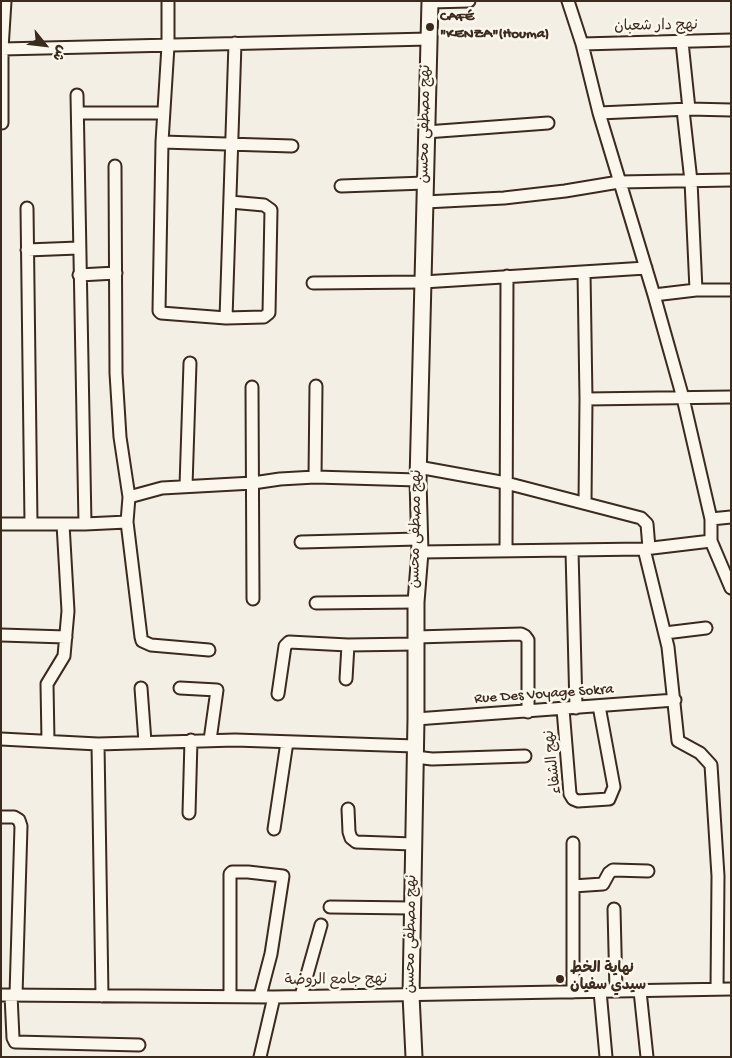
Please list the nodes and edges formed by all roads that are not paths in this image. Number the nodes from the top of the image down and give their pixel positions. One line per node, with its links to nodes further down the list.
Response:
1 (5, 1): 12 (street)
2 (168, 1): 11 (street)
3 (568, 1): 10 (street)
4 (430, 2): 5 (street); 6 (main road, نهج مصطفى محسن)
5 (469, 2)
6 (428, 39): 9 (street); 22 (main road, نهج مصطفى محسن)
7 (731, 40): 8 (street, نهج دار شعبان)
8 (682, 42): 10 (street, نهج دار شعبان); 15 (street)
9 (235, 43): 11 (street); 24 (street)
10 (582, 44): 19 (street)
11 (168, 46): 12 (street); 18 (street)
12 (2, 49): 13 (street)
13 (2, 69): 20 (street)
14 (77, 95): 17 (street)
15 (686, 109): 16 (street); 19 (street); 28 (street)
16 (731, 110)
17 (79, 112): 18 (street); 35 (street)
18 (163, 113): 23 (street)
19 (599, 113): 29 (street)
20 (2, 123)
21 (548, 124): 22 (street)
22 (426, 132): 30 (main road, نهج مصطفى محسن)
23 (162, 142): 24 (street); 47 (street)
24 (231, 143): 25 (street); 32 (street)
25 (292, 146)
26 (115, 166): 39 (street)
27 (731, 180): 28 (street)
28 (691, 181): 29 (street); 44 (street)
29 (619, 182): 33 (street); 37 (street)
30 (425, 183): 31 (street); 33 (main road, نهج مصطفى محسن)
31 (341, 186)
32 (230, 202): 47 (street); 47 (street)
33 (425, 202): 42 (main road, نهج مصطفى محسن)
34 (27, 208): 36 (street)
35 (78, 248): 36 (street); 40 (street)
36 (27, 250): 64 (street)
37 (646, 268): 38 (street); 46 (street)
38 (584, 272): 41 (street); 53 (street)
39 (116, 273): 40 (street); 59 (street)
40 (79, 275): 67 (street)
41 (507, 276): 42 (street); 57 (street)
42 (424, 282): 43 (street); 54 (main road, نهج مصطفى محسن)
43 (313, 283)
44 (696, 290): 45 (street); 46 (street)
45 (731, 290)
46 (654, 295): 52 (street)
47 (226, 318)
48 (190, 363): 58 (street)
49 (316, 386): 55 (street)
50 (252, 387): 56 (street)
51 (731, 397): 52 (street)
52 (683, 398): 53 (street); 62 (street)
53 (586, 399): 60 (street)
54 (418, 474): 55 (street); 57 (street); 70 (main road, نهج مصطفى محسن)
55 (315, 477): 56 (street)
56 (252, 483): 58 (street); 75 (street)
57 (506, 483): 60 (street); 72 (street)
58 (186, 486): 59 (street)
59 (129, 496): 63 (street)
60 (585, 502): 71 (street)
61 (731, 517): 62 (street)
62 (711, 519): 68 (street)
63 (127, 522): 67 (street); 84 (street)
64 (31, 523): 65 (street); 66 (street)
65 (1, 524)
66 (63, 524): 67 (street); 81 (street)
67 (85, 524)
68 (711, 541): 71 (street); 74 (street)
69 (301, 542): 70 (street)
70 (419, 546): 72 (street); 77 (main road, نهج مصطفى محسن)
71 (646, 548): 73 (street); 79 (street)
72 (506, 549): 73 (street)
73 (572, 551): 91 (street)
74 (731, 588)
75 (253, 599)
76 (316, 602): 77 (street)
77 (416, 602): 82 (main road, نهج مصطفى محسن)
78 (706, 628): 79 (street)
79 (665, 633): 89 (street)
80 (1, 635): 81 (street)
81 (66, 637): 98 (street)
82 (416, 640): 83 (street); 93 (street); 94 (main road, نهج مصطفى محسن)
83 (348, 645): 85 (street); 88 (street)
84 (209, 650)
85 (346, 679)
86 (141, 688): 99 (street)
87 (180, 688): 97 (street)
88 (278, 694)
89 (675, 700): 90 (street, Rue Des Voyage Sokra); 116 (street)
90 (599, 706): 91 (street, Rue Des Voyage Sokra); 92 (street, نهج الشفاء)
91 (576, 708): 92 (street, Rue Des Voyage Sokra)
92 (563, 709): 93 (street, Rue Des Voyage Sokra)
93 (528, 712): 94 (street, Rue Des Voyage Sokra)
94 (416, 719): 102 (main road, نهج مصطفى محسن)
95 (1, 739): 98 (street)
96 (191, 740): 97 (street); 99 (street); 105 (street)
97 (210, 740): 100 (street)
98 (48, 741): 101 (street)
99 (145, 742): 101 (street)
100 (287, 742): 102 (street); 107 (street)
101 (98, 744): 124 (street)
102 (415, 751): 103 (street); 109 (main road, نهج مصطفى محسن)
103 (525, 756)
104 (348, 809): 109 (street)
105 (189, 813)
106 (1, 817): 122 (street)
107 (274, 828)
108 (573, 843): 111 (street)
109 (413, 844): 113 (main road, نهج مصطفى محسن)
110 (648, 871): 111 (street)
111 (573, 886): 121 (street)
112 (330, 907): 113 (street)
113 (412, 908): 123 (main road, نهج مصطفى محسن)
114 (614, 909): 119 (street)
115 (321, 925): 127 (street)
116 (717, 989): 117 (street, نهج جامع الروضة); 120 (street, نهج جامع الروضة)
117 (731, 989)
118 (600, 991): 119 (street, نهج جامع الروضة); 121 (street, نهج جامع الروضة); 132 (street)
119 (616, 991): 120 (street, نهج جامع الروضة)
120 (640, 991): 133 (street)
121 (573, 992): 123 (street, نهج جامع الروضة)
122 (10, 995): 124 (street, نهج جامع الروضة); 129 (street)
123 (411, 995): 127 (street, نهج جامع الروضة); 131 (main road, نهج مصطفى محسن)
124 (102, 996): 125 (street, نهج جامع الروضة)
125 (230, 996): 126 (street, نهج جامع الروضة); 126 (street)
126 (260, 996): 128 (street, نهج جامع الروضة)
127 (301, 996): 128 (street, نهج جامع الروضة)
128 (274, 997): 130 (street)
129 (139, 1045)
130 (260, 1057)
131 (414, 1057)
132 (606, 1057)
133 (647, 1057)

